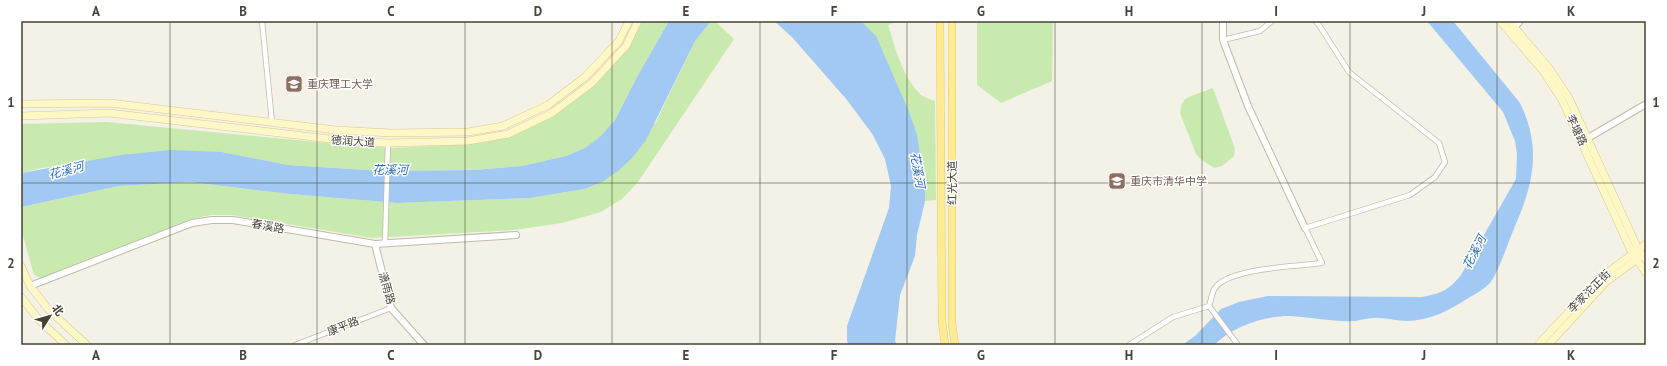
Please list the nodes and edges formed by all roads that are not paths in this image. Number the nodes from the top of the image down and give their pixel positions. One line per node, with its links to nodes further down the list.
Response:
1 (262, 21): 17 (street)
2 (629, 21): 17 (main road, 德润大道)
3 (638, 21): 19 (main road, 德润大道)
4 (940, 21): 36 (main road, 红光大道)
5 (952, 21): 37 (main road, 红光大道)
6 (1223, 21): 13 (street)
7 (1272, 21): 13 (street)
8 (1315, 21): 20 (street)
9 (1500, 21): 12 (main road, 李塘路)
10 (1509, 21): 12 (main road, 李塘路)
11 (1520, 21): 12 (street)
12 (1512, 30): 18 (main road, 李塘路); 25 (main road, 李塘路)
13 (1223, 40): 20 (street)
14 (21, 104): 17 (main road, 德润大道)
15 (1646, 104): 18 (street)
16 (21, 116): 19 (main road, 德润大道)
17 (272, 122)
18 (1588, 138): 25 (main road, 李塘路)
19 (388, 143): 23 (street)
20 (1305, 228): 30 (street)
21 (516, 235): 23 (street, 春溪路)
22 (375, 244): 23 (street, 春溪路); 28 (street, 春溪路); 31 (street, 潇雨路)
23 (385, 244)
24 (1646, 244): 25 (main road, 李家沱正街)
25 (1640, 255): 27 (main road); 40 (main road, 李家沱正街); 41 (main road, 李家沱正街)
26 (21, 266): 28 (main road)
27 (1646, 273)
28 (30, 286): 33 (main road)
29 (21, 297): 32 (main road)
30 (1209, 306): 38 (street); 39 (street)
31 (391, 308): 34 (street, 康平路); 35 (street, 潇雨路)
32 (66, 345)
33 (87, 345)
34 (295, 345)
35 (424, 345)
36 (945, 345)
37 (955, 345)
38 (1129, 345)
39 (1238, 345)
40 (1538, 345)
41 (1548, 345)

